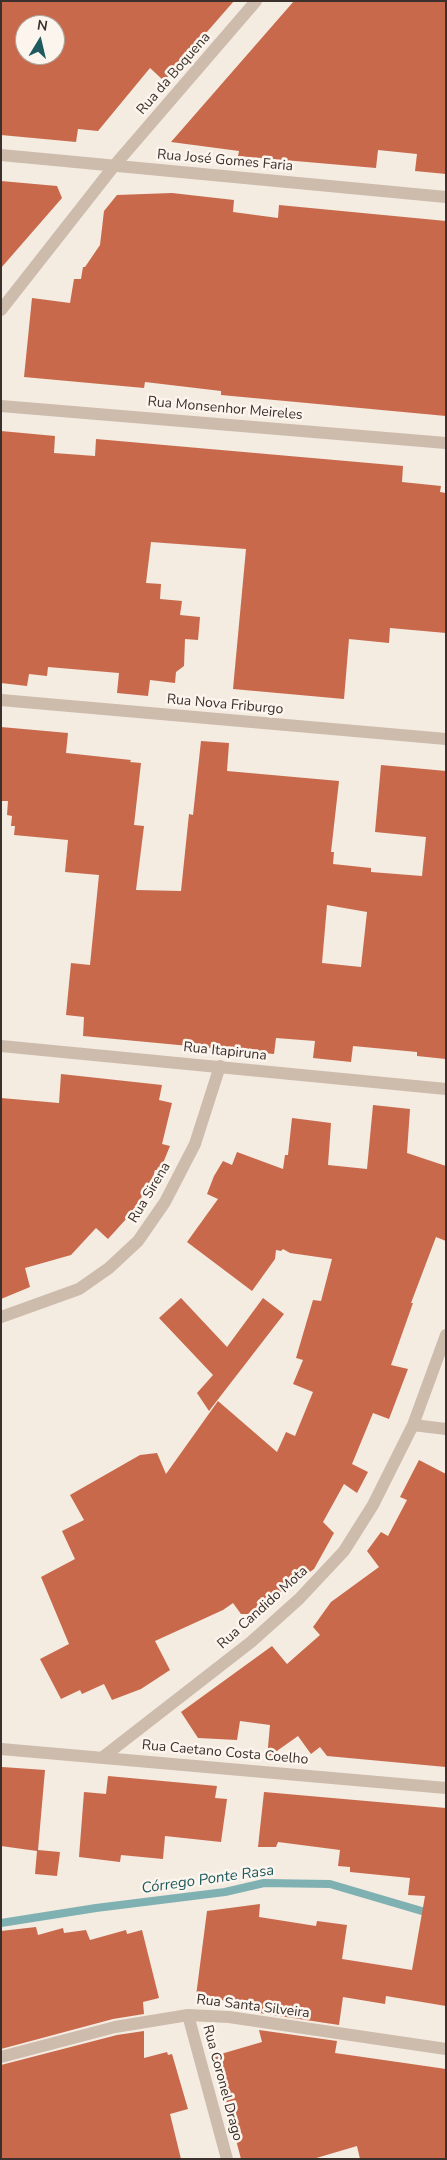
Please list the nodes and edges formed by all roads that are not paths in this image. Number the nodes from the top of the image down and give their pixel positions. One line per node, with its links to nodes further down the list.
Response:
1 (256, 1): 3 (street, Rua da Boquena)
2 (1, 155): 3 (street, Rua José Gomes Faria)
3 (114, 166): 4 (street, Rua José Gomes Faria); 5 (street, Rua da Boquena)
4 (446, 197)
5 (1, 310)
6 (1, 406): 7 (street, Rua Monsenhor Meireles)
7 (446, 443)
8 (1, 700): 9 (street, Rua Nova Friburgo)
9 (446, 739)
10 (1, 1046): 11 (street, Rua Itapiruna)
11 (220, 1066): 12 (street, Rua Itapiruna); 13 (street, Rua Sirena)
12 (446, 1089)
13 (1, 1318)
14 (446, 1335): 15 (street, Rua Candido Mota)
15 (412, 1425): 16 (street); 18 (street, Rua Candido Mota)
16 (446, 1429)
17 (1, 1749): 18 (street, Rua Caetano Costa Coelho)
18 (103, 1757): 19 (street, Rua Caetano Costa Coelho)
19 (446, 1788)
20 (188, 2015): 21 (street, Rua Santa Silveira); 22 (street, Rua Santa Silveira); 23 (street, Rua Coronel Drago)
21 (446, 2049)
22 (1, 2057)
23 (227, 2159)

